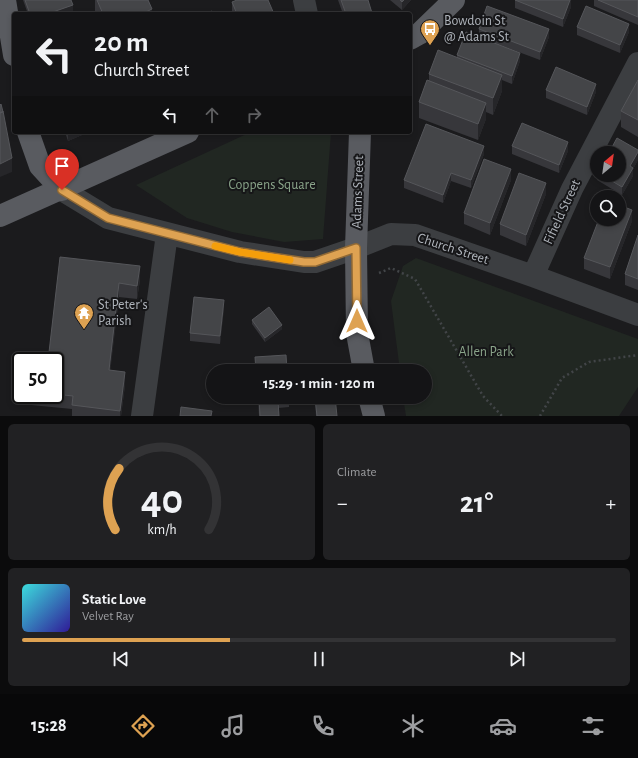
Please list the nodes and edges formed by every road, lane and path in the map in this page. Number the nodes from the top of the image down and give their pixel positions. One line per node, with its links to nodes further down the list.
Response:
1 (5, 0): 6 (main road)
2 (304, 0): 4 (street)
3 (454, 0): 5 (main road)
4 (307, 12)
5 (412, 38)
6 (12, 43)
7 (638, 63): 16 (street, Fifield Street)
8 (29, 134): 11 (main road)
9 (184, 134): 11 (main road)
10 (360, 134): 14 (main road, Adams Street)
11 (62, 190): 12 (main road); 13 (street, Church Street)
12 (0, 216)
13 (167, 234): 14 (street, Church Street); 21 (street)
14 (356, 248): 16 (street, Church Street); 19 (main road, Adams Street)
15 (379, 273): 23 (path)
16 (533, 276): 17 (street, Church Street)
17 (638, 315)
18 (638, 355): 24 (path)
19 (363, 364)
20 (371, 404): 22 (main road)
21 (142, 416)
22 (374, 416)
23 (502, 416)
24 (540, 416)

